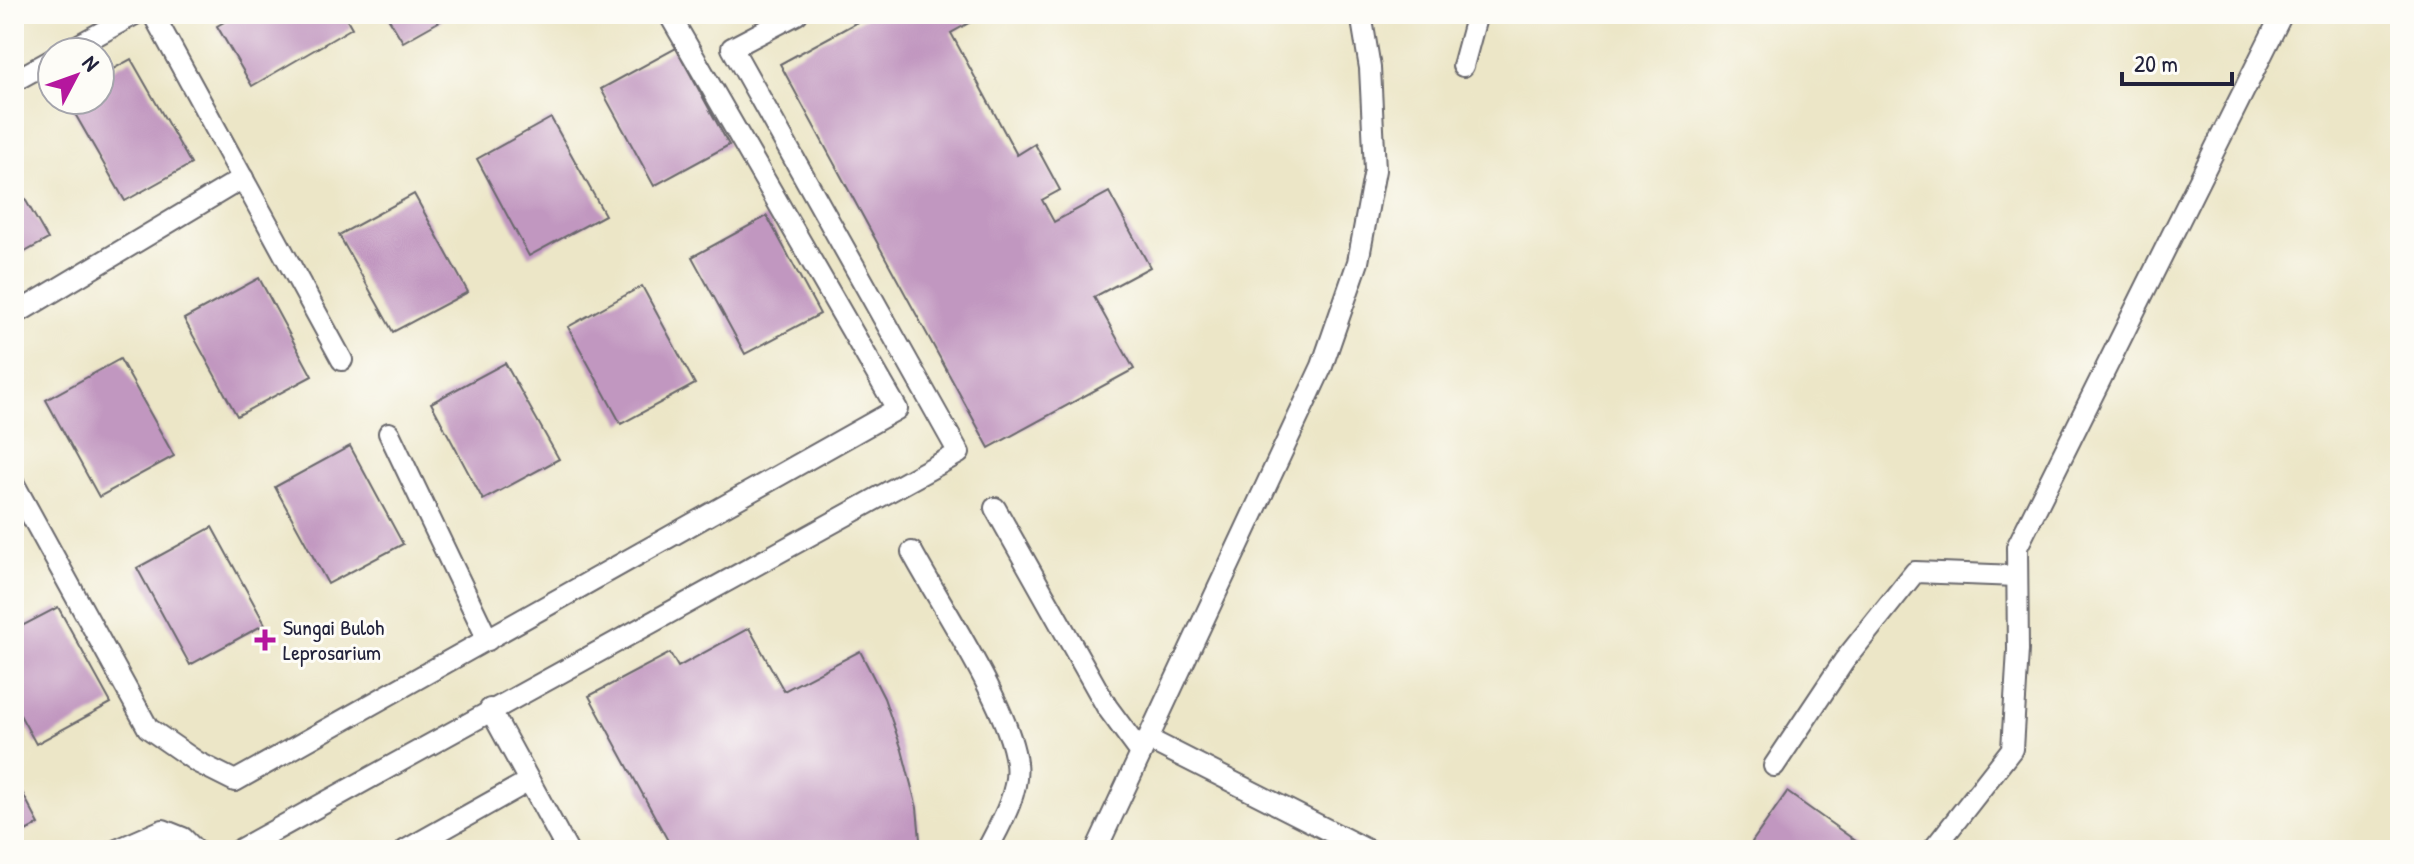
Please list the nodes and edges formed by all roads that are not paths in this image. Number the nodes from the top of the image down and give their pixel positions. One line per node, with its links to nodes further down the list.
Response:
1 (135, 14): 8 (lane)
2 (153, 14): 12 (lane)
3 (669, 14): 20 (lane)
4 (797, 14): 21 (lane)
5 (1361, 14): 22 (lane)
6 (1477, 14): 9 (lane)
7 (2282, 14): 19 (lane)
8 (95, 36)
9 (1463, 66)
10 (36, 69): 11 (lane)
11 (14, 81)
12 (243, 178): 13 (lane); 14 (lane)
13 (14, 315)
14 (342, 360)
15 (389, 433): 20 (lane)
16 (14, 484): 20 (lane)
17 (995, 508): 22 (lane)
18 (912, 552): 30 (lane)
19 (2017, 576): 23 (lane); 33 (lane)
20 (488, 640)
21 (490, 709): 24 (lane); 27 (lane)
22 (1144, 746): 31 (lane); 32 (lane)
23 (1774, 766)
24 (529, 781): 28 (lane); 29 (lane)
25 (117, 850): 26 (lane)
26 (195, 850)
27 (239, 850)
28 (406, 850)
29 (567, 850)
30 (987, 850)
31 (1096, 850)
32 (1367, 850)
33 (1933, 850)

